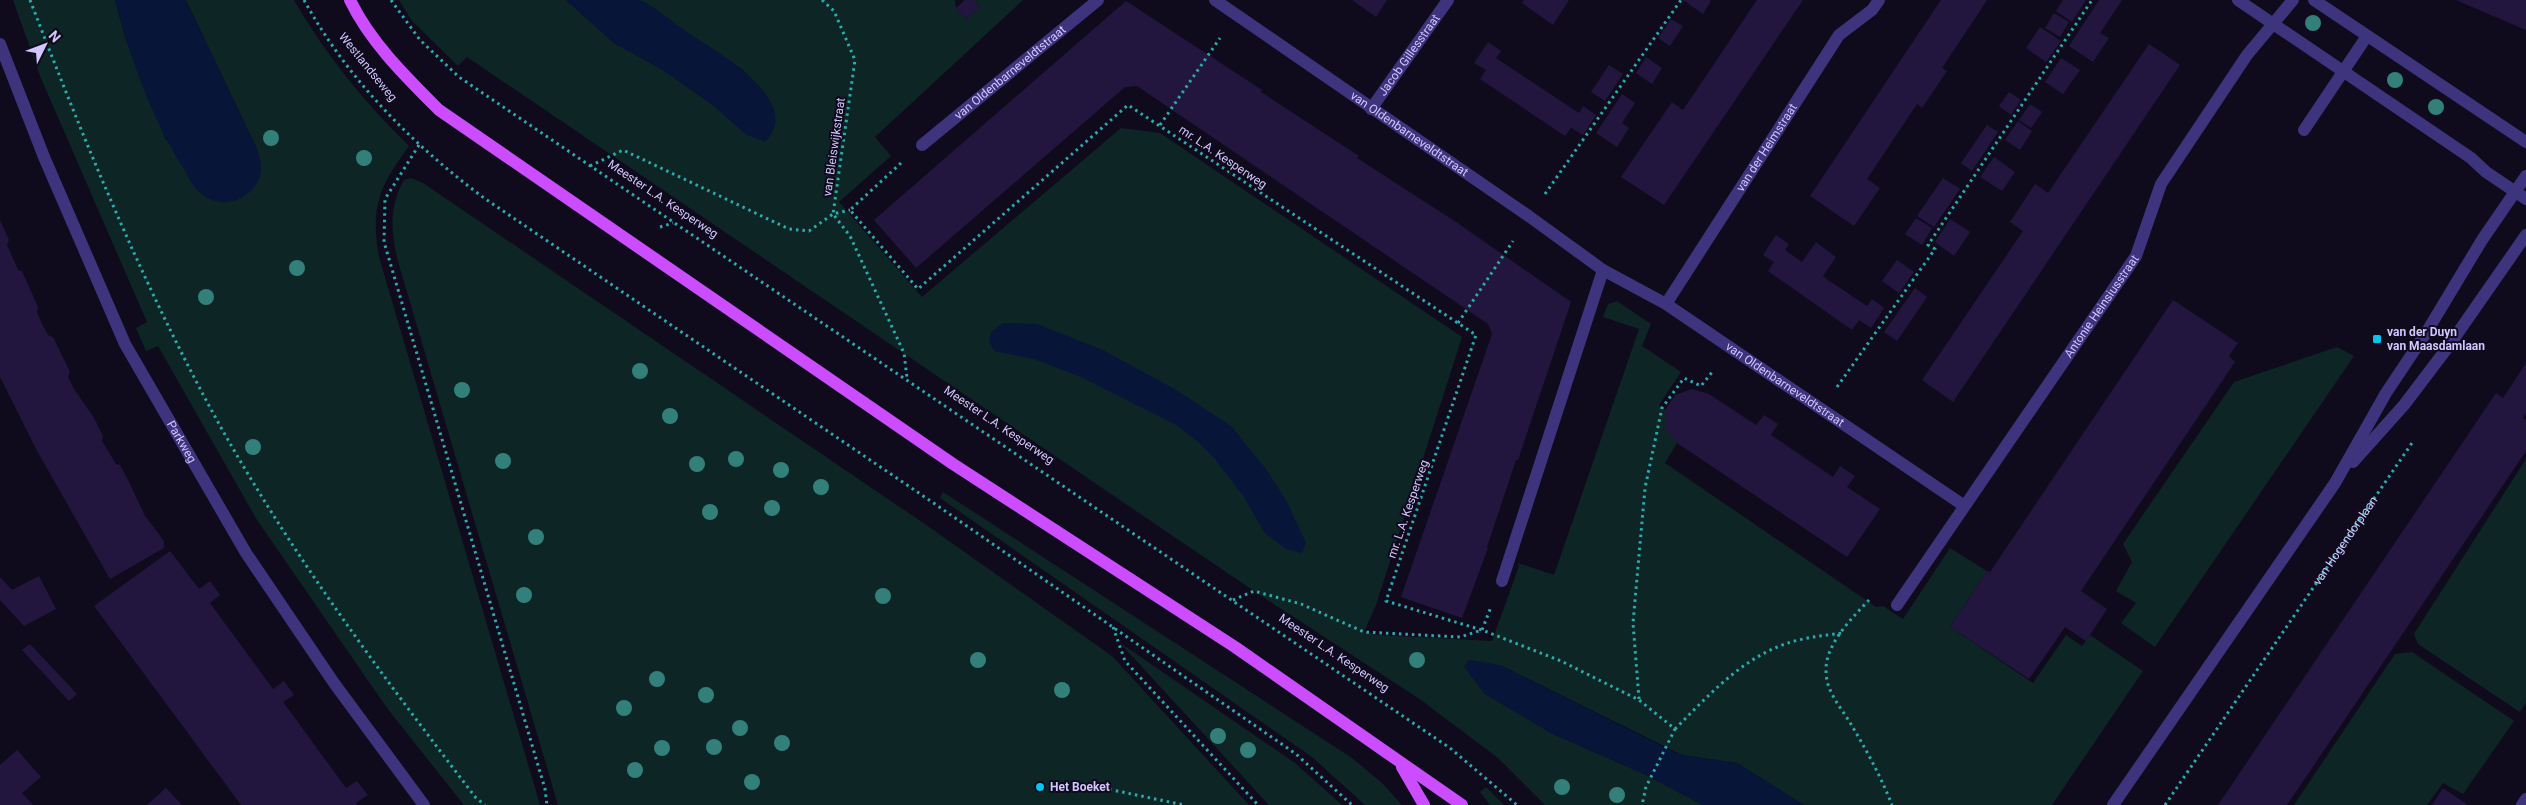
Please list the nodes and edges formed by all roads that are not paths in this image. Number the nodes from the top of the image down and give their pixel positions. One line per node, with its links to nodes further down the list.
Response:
1 (350, 0): 26 (main road, Westlandseweg)
2 (1098, 0): 16 (street, van Oldenbarneveldtstraat)
3 (1215, 0): 13 (street, van Oldenbarneveldtstraat)
4 (1448, 0): 13 (street, Jacob Gillesstraat)
5 (1879, 0): 21 (street, van der Heimstraat)
6 (2238, 0): 9 (street)
7 (2293, 0): 9 (street, Antonie Heinsiusstraat)
8 (2314, 0): 10 (street)
9 (2273, 24): 12 (street); 23 (street, Antonie Heinsiusstraat)
10 (2367, 36): 12 (street); 15 (street)
11 (0, 44): 28 (street, Parkweg)
12 (2344, 71): 14 (street); 18 (street)
13 (1371, 109): 20 (street, van Oldenbarneveldtstraat)
14 (2304, 130)
15 (2526, 142)
16 (922, 145)
17 (2526, 176): 18 (street)
18 (2521, 196): 22 (street)
19 (2526, 235): 22 (street)
20 (1603, 270): 21 (street, van Oldenbarneveldtstraat); 24 (street)
21 (1666, 304): 23 (street, van Oldenbarneveldtstraat)
22 (2334, 483): 31 (street)
23 (1963, 505): 25 (street, Antonie Heinsiusstraat)
24 (1502, 581)
25 (1897, 605)
26 (1401, 765): 29 (main road); 30 (main road)
27 (2526, 799): 32 (street)
28 (424, 805)
29 (1424, 805)
30 (1462, 805)
31 (2113, 805)
32 (2522, 805)

